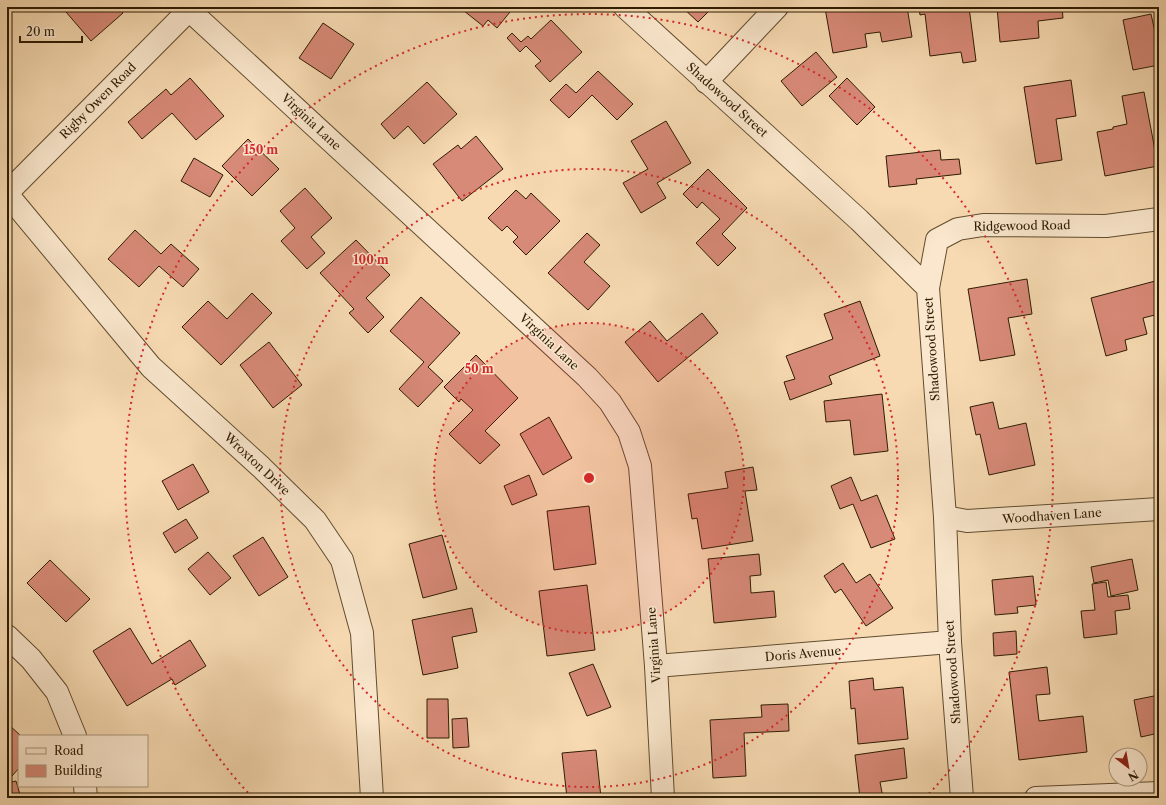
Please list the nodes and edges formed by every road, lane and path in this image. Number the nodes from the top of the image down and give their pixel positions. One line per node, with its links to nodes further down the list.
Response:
1 (625, 7): 4 (street, Shadowood Street)
2 (777, 7): 4 (street)
3 (189, 10): 5 (street, Rigby Owen Road); 12 (street, Virginia Lane)
4 (706, 82): 7 (street, Shadowood Street)
5 (7, 193): 17 (street, Wroxton Drive)
6 (1159, 219): 7 (street, Ridgewood Road)
7 (928, 288): 9 (street, Shadowood Street)
8 (1159, 509): 9 (street, Woodhaven Lane)
9 (945, 517): 11 (street, Shadowood Street)
10 (7, 636): 13 (street)
11 (950, 642): 12 (street, Doris Avenue); 19 (street, Shadowood Street)
12 (656, 666): 18 (street, Virginia Lane)
13 (75, 735)
14 (85, 787): 16 (street)
15 (1159, 793): 20 (street)
16 (86, 798)
17 (372, 798)
18 (663, 798)
19 (962, 798)
20 (1036, 798)

